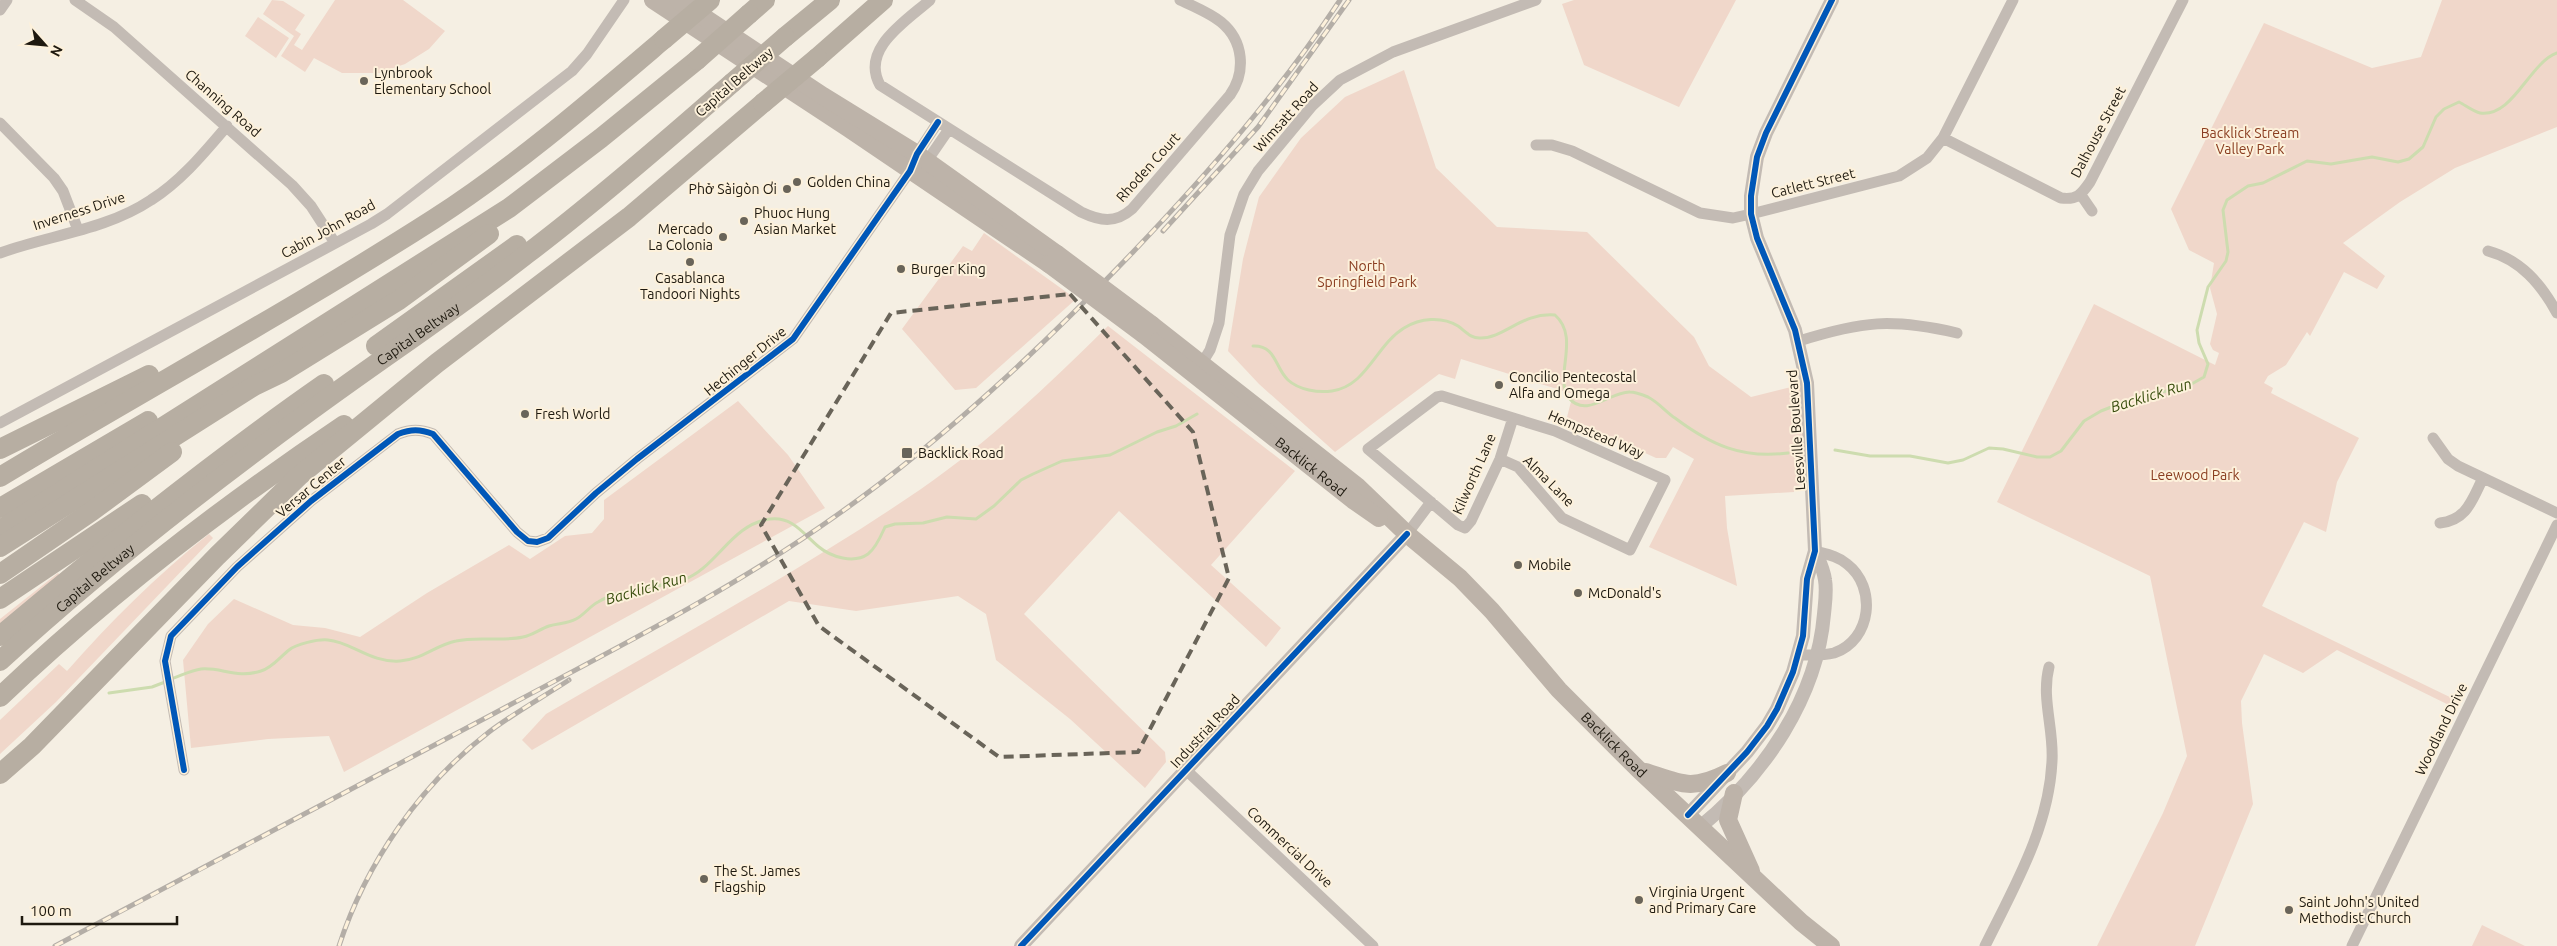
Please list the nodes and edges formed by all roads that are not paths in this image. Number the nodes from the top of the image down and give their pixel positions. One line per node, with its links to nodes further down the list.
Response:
1 (7, 0): 16 (street)
2 (75, 0): 20 (street, Channing Road)
3 (624, 0): 30 (street, Cabin John Road)
4 (653, 0): 25 (main road, Backlick Road)
5 (678, 0): 24 (main road, Backlick Road)
6 (710, 0): 34 (highway, bridge)
7 (765, 0): 39 (highway, bridge)
8 (830, 0): 17 (highway, Capital Beltway, bridge)
9 (884, 0): 38 (highway, bridge)
10 (930, 0): 18 (street, Rhoden Court)
11 (1536, 0): 40 (street, Wimsatt Road)
12 (1832, 0): 28 (street, Leesville Boulevard)
13 (2013, 0): 22 (street, Catlett Street)
14 (2183, 0): 26 (street, Dalhouse Street)
15 (1184, 1): 21 (street, Rhoden Court)
16 (0, 10)
17 (732, 83): 43 (highway); 68 (highway, Capital Beltway)
18 (938, 122): 21 (street, Rhoden Court); 24 (street)
19 (0, 123): 29 (street)
20 (228, 126): 29 (street, Inverness Drive); 30 (street, Channing Road)
21 (949, 129): 24 (street)
22 (1943, 138): 26 (street, Dalhouse Street); 28 (street, Catlett Street)
23 (1536, 145): 28 (street, Catlett Street)
24 (922, 158): 25 (street); 33 (main road, Backlick Road)
25 (910, 171): 33 (main road, Backlick Road); 52 (street, Hechinger Drive)
26 (2081, 195): 27 (street)
27 (2092, 211)
28 (1751, 214): 37 (street, Leesville Boulevard)
29 (78, 230): 32 (street, Inverness Drive)
30 (335, 244): 42 (street, Cabin John Road)
31 (2488, 251): 35 (street)
32 (0, 253)
33 (1053, 259): 40 (main road, Backlick Road, bridge)
34 (314, 292): 45 (highway); 48 (highway)
35 (2557, 313)
36 (1957, 333): 37 (street)
37 (1799, 340): 60 (street, Leesville Boulevard)
38 (437, 363): 70 (highway); 74 (highway)
39 (279, 364): 51 (highway); 56 (highway); 58 (highway); 62 (highway)
40 (1198, 369): 57 (main road, Backlick Road)
41 (1513, 418): 46 (street, Hempstead Way); 47 (street, Kilworth Lane); 59 (street, Hempstead Way)
42 (0, 423)
43 (260, 429): 61 (highway); 65 (highway)
44 (2433, 438): 49 (street)
45 (0, 449)
46 (1368, 449): 50 (street, Kilworth Lane)
47 (1500, 459): 50 (street, Kilworth Lane); 59 (street, Alma Lane)
48 (0, 477)
49 (2484, 478): 53 (street); 54 (street)
50 (1431, 502): 57 (street, Kilworth Lane)
51 (0, 508)
52 (577, 513): 72 (street, Versar Center)
53 (2557, 513)
54 (2440, 524)
55 (2557, 525): 83 (street, Woodland Drive)
56 (0, 530)
57 (1407, 534): 71 (main road, Backlick Road); 73 (street, Industrial Road)
58 (0, 547)
59 (1630, 550)
60 (1815, 551): 66 (street, Leesville Boulevard); 67 (street, Leesville Boulevard); 67 (street)
61 (66, 554): 63 (highway); 64 (highway)
62 (0, 574)
63 (0, 599)
64 (0, 608)
65 (0, 636)
66 (1799, 655): 67 (street); 75 (street, Leesville Boulevard)
67 (1818, 656): 76 (street, Leesville Boulevard)
68 (0, 661)
69 (2049, 667): 82 (street)
70 (0, 697)
71 (1638, 769): 75 (main road); 77 (main road, Backlick Road)
72 (184, 770)
73 (1186, 770): 79 (street, Industrial Road); 80 (street, Commercial Drive)
74 (0, 774)
75 (1727, 774): 77 (street, Leesville Boulevard)
76 (1734, 793): 77 (street, Leesville Boulevard); 78 (main road)
77 (1694, 821): 78 (main road, Backlick Road)
78 (1754, 879): 81 (main road, Backlick Road)
79 (1020, 946)
80 (1373, 946)
81 (1831, 946)
82 (1985, 946)
83 (2352, 946)

